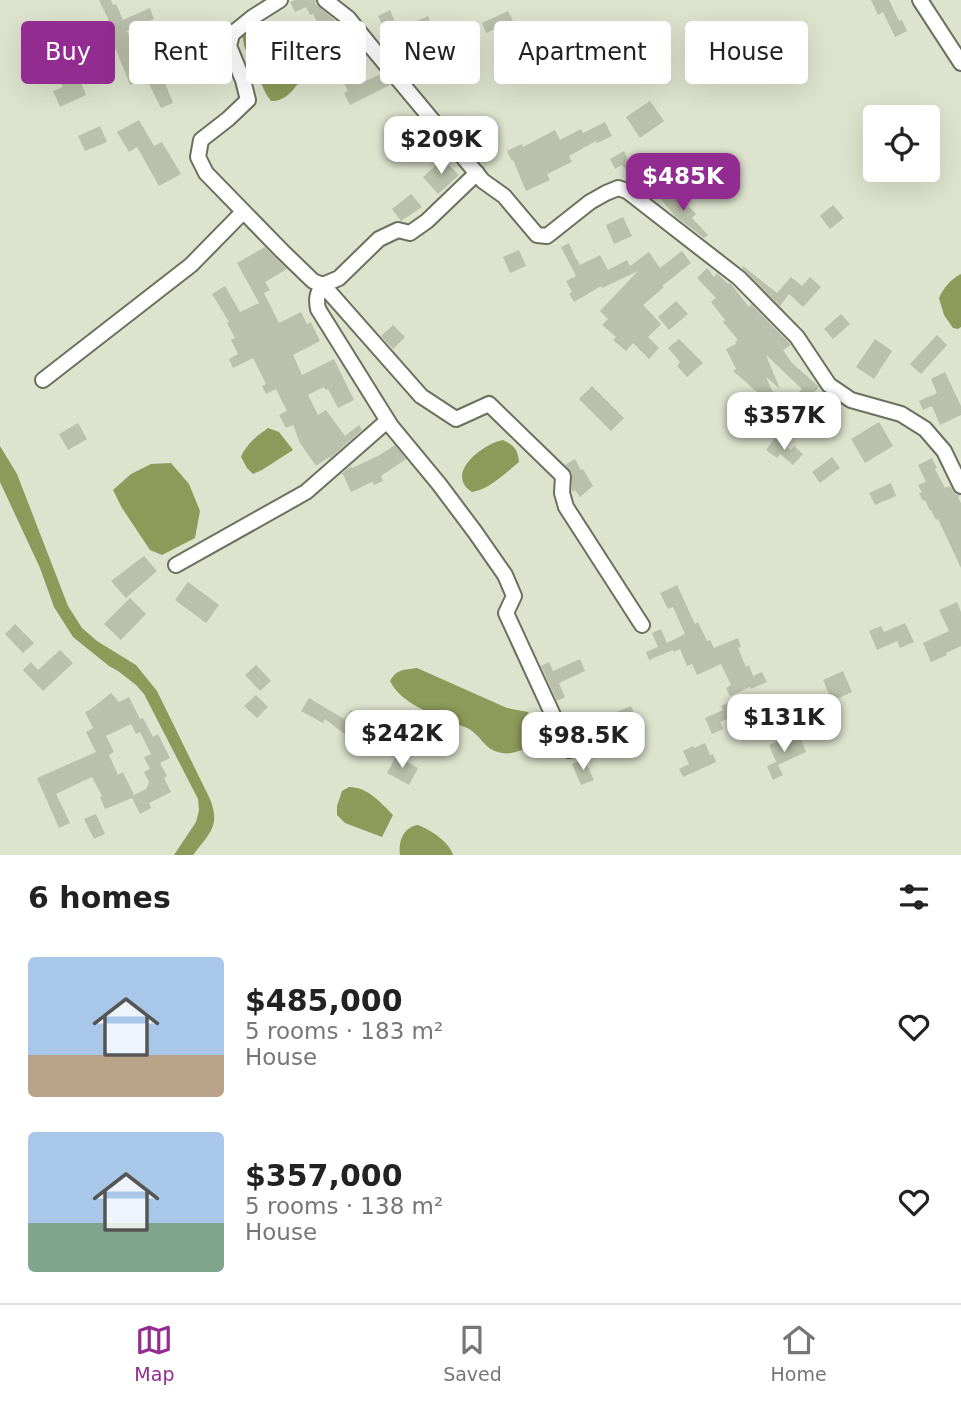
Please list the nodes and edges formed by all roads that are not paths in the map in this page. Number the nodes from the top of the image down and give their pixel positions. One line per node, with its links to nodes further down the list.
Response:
1 (280, 0): 6 (street)
2 (325, 0): 5 (street)
3 (920, 0): 4 (street)
4 (961, 63)
5 (477, 173): 7 (street); 10 (street)
6 (243, 212): 7 (street); 8 (street)
7 (323, 285): 9 (street); 12 (street)
8 (43, 380)
9 (387, 421): 11 (street); 13 (street)
10 (961, 486)
11 (176, 565)
12 (642, 625)
13 (569, 750)

